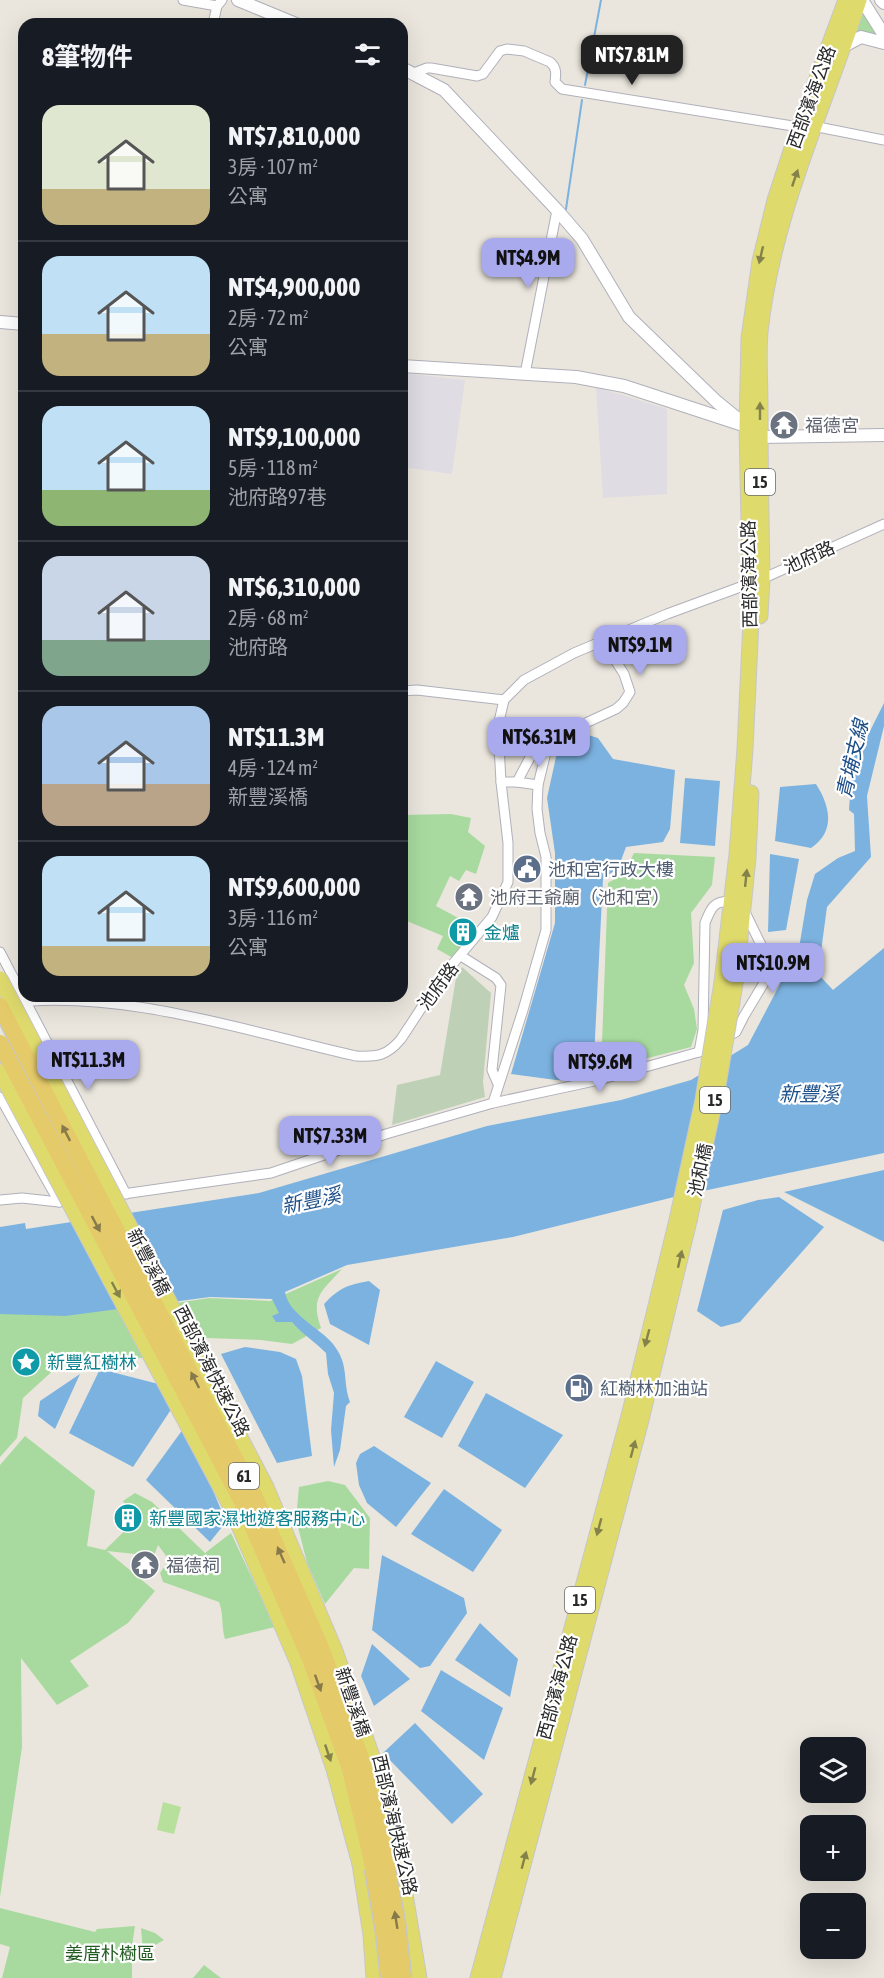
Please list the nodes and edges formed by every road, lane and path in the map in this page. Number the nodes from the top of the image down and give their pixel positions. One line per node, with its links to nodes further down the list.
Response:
1 (183, 0): 5 (street)
2 (238, 0): 7 (street)
3 (846, 0): 13 (main road, 西部濱海公路 / 15)
4 (860, 0): 8 (street); 10 (main road, 西部濱海公路 / 15)
5 (219, 3): 6 (street)
6 (215, 18)
7 (282, 18)
8 (884, 35)
9 (884, 43): 10 (street)
10 (844, 46): 13 (main road, 西部濱海公路 / 15)
11 (408, 70): 12 (street)
12 (414, 73): 13 (street); 15 (street)
13 (806, 127): 14 (street); 20 (main road, 西部濱海公路 / 15, one-way to 20); 22 (main road, 西部濱海公路 / 15, one-way to 13)
14 (884, 140)
15 (557, 210): 19 (street); 20 (street)
16 (0, 322): 17 (street)
17 (18, 324)
18 (408, 366): 19 (street)
19 (525, 374): 20 (street)
20 (747, 427): 22 (street); 24 (main road, 西部濱海公路 / 15)
21 (884, 435): 22 (street)
22 (760, 437): 24 (main road, 西部濱海公路 / 15)
23 (884, 524): 24 (street, 池府路)
24 (756, 581): 25 (street, 池府路); 32 (main road, 西部濱海公路 / 15)
25 (603, 640): 27 (street, 池府路); 28 (street)
26 (408, 691): 27 (street)
27 (504, 700): 29 (street, 池府路)
28 (549, 740): 30 (street); 31 (street)
29 (501, 782): 30 (street); 34 (street, 池府路)
30 (517, 782): 31 (street)
31 (538, 785): 47 (street)
32 (737, 904): 36 (main road, 西部濱海公路 / 15); 42 (street); 43 (street)
33 (0, 952): 37 (street)
34 (461, 956): 40 (street, 池府路); 47 (street)
35 (0, 979): 60 (main road, 新豐溪橋 / 61, bridge)
36 (729, 980): 55 (main road, 池和橋 / 15, bridge)
37 (18, 985)
38 (18, 1002): 41 (street, 池府路)
39 (27, 1002): 50 (street)
40 (108, 1002)
41 (0, 1005): 59 (highway, 西部濱海快速公路 / 61, one-way to 41, bridge)
42 (703, 1030): 43 (street); 45 (street)
43 (722, 1039): 45 (street)
44 (0, 1042): 58 (highway, 西部濱海快速公路 / 61, one-way to 58, bridge)
45 (699, 1052): 49 (street)
46 (0, 1072): 57 (main road, 61, one-way to 57, bridge)
47 (498, 1084): 49 (street)
48 (0, 1097): 51 (street)
49 (493, 1103): 52 (street)
50 (101, 1144): 51 (street); 52 (street)
51 (44, 1173): 54 (street)
52 (126, 1194): 54 (street)
53 (0, 1200): 54 (street)
54 (59, 1202)
55 (683, 1220): 56 (main road, 西部濱海公路 / 15)
56 (481, 1977)
57 (374, 1978)
58 (389, 1978)
59 (403, 1978)
60 (419, 1978)

